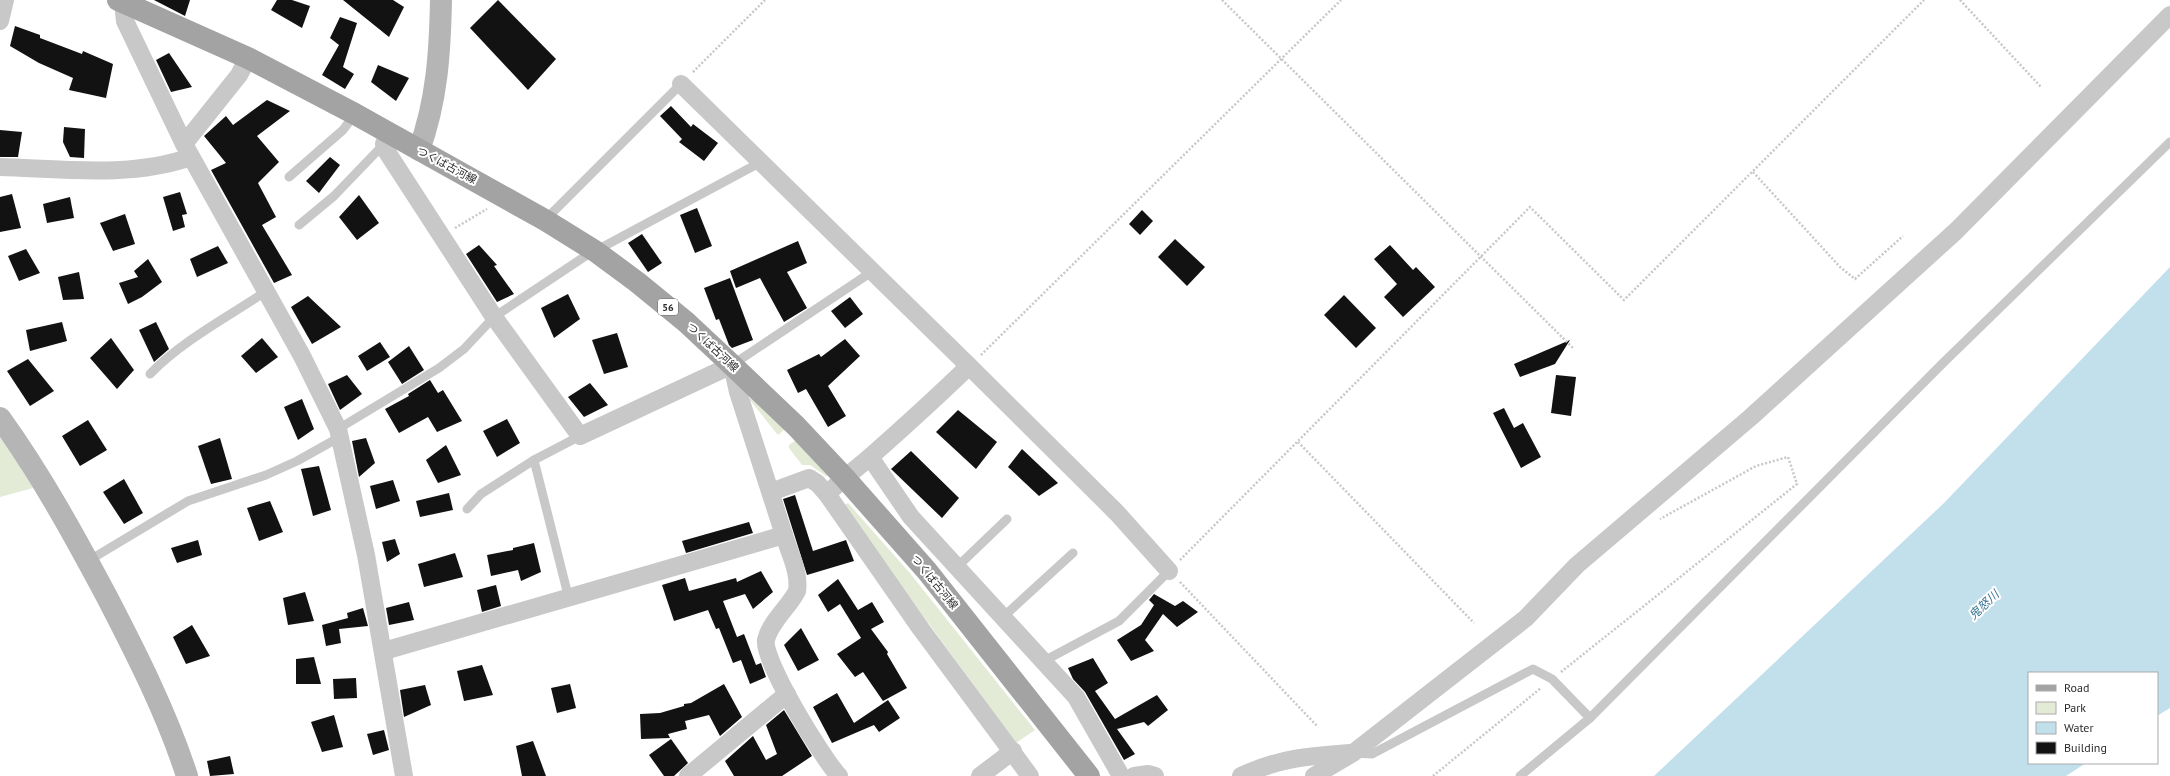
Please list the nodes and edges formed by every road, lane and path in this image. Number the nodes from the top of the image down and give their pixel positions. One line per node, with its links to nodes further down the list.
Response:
1 (5, 0): 10 (street)
2 (441, 0): 18 (street)
3 (764, 0): 13 (path)
4 (1222, 0): 12 (path)
5 (1341, 0): 12 (path)
6 (1924, 0): 22 (path)
7 (1960, 0): 14 (path)
8 (121, 1): 11 (main road, つくば古河線 / 56); 19 (street)
9 (2170, 15): 65 (street)
10 (0, 21)
11 (248, 58): 15 (main road, つくば古河線 / 56); 19 (street)
12 (1282, 60): 30 (path); 36 (path)
13 (681, 84): 20 (street); 25 (lane)
14 (2041, 87)
15 (355, 114): 16 (main road, つくば古河線 / 56); 23 (lane)
16 (386, 139): 18 (main road, つくば古河線 / 56); 26 (lane); 27 (street)
17 (2170, 142): 62 (lane)
18 (419, 150): 24 (main road, つくば古河線 / 56)
19 (188, 151): 21 (street); 32 (street)
20 (761, 162): 29 (lane); 31 (street)
21 (0, 167)
22 (1753, 172): 28 (path); 30 (path)
23 (289, 177)
24 (500, 194): 25 (main road, つくば古河線 / 56); 27 (path)
25 (545, 220): 29 (main road, つくば古河線 / 56)
26 (298, 225)
27 (440, 236): 33 (street)
28 (1903, 236)
29 (595, 251): 33 (lane); 35 (main road, つくば古河線 / 56)
30 (1482, 257): 34 (path); 41 (path)
31 (872, 271): 35 (lane); 36 (street)
32 (265, 292): 37 (lane); 39 (street)
33 (494, 317): 39 (lane); 40 (street)
34 (1573, 348)
35 (732, 365): 40 (street); 44 (main road, つくば古河線 / 56); 45 (street)
36 (969, 366): 42 (street); 54 (street)
37 (150, 374)
38 (0, 418): 52 (street)
39 (339, 433): 52 (lane); 58 (street)
40 (580, 436): 43 (lane)
41 (1298, 442): 54 (path); 57 (path)
42 (870, 457): 44 (street); 53 (street)
43 (534, 460): 47 (lane); 55 (lane)
44 (844, 477): 46 (street); 72 (main road, つくば古河線 / 56)
45 (771, 492): 46 (street); 50 (street)
46 (827, 494): 64 (street)
47 (467, 509)
48 (1007, 519): 53 (lane)
49 (1659, 519): 60 (path)
50 (784, 535): 55 (street); 61 (street)
51 (1073, 553): 56 (lane)
52 (88, 561): 66 (street)
53 (957, 567): 56 (street)
54 (1169, 571): 59 (lane); 63 (path)
55 (569, 598): 58 (street)
56 (1002, 618): 59 (street)
57 (1474, 623)
58 (384, 651): 67 (street)
59 (1042, 662): 73 (street)
60 (1552, 679): 62 (lane); 65 (lane); 78 (path)
61 (788, 694): 68 (street); 69 (street)
62 (1590, 718): 79 (lane)
63 (1318, 728)
64 (1013, 751): 70 (street); 71 (street)
65 (1353, 753): 76 (street); 77 (street)
66 (187, 776)
67 (404, 776)
68 (688, 776)
69 (839, 776)
70 (980, 776)
71 (1030, 776)
72 (1089, 776)
73 (1121, 776)
74 (1134, 776): 75 (street)
75 (1155, 776)
76 (1241, 776)
77 (1314, 776)
78 (1433, 776)
79 (1520, 776)

